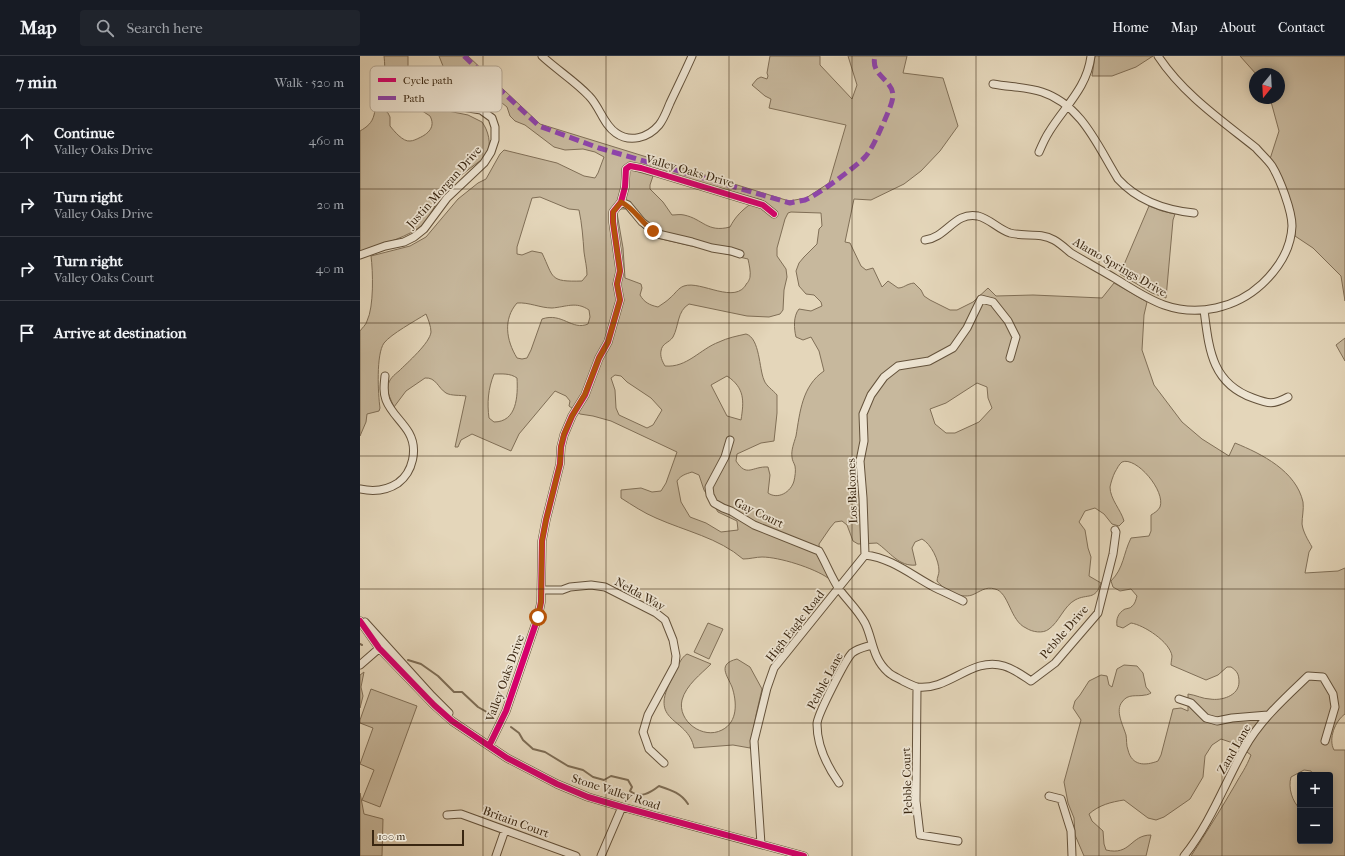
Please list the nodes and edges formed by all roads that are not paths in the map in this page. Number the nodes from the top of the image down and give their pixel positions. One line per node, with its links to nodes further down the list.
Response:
1 (542, 56): 2 (street)
2 (692, 56)
3 (1091, 56): 6 (street)
4 (1158, 56): 15 (street, Alamo Springs Drive)
5 (993, 84): 6 (street)
6 (1068, 107): 8 (street); 10 (street)
7 (484, 112): 14 (street, Justin Morgan Drive)
8 (1039, 152)
9 (621, 202): 11 (street, Valley Oaks Drive); 13 (street); 24 (street, Valley Oaks Drive)
10 (1194, 213)
11 (774, 214)
12 (925, 240): 15 (street, Alamo Springs Drive)
13 (740, 254)
14 (360, 255)
15 (1204, 310): 18 (street)
16 (1010, 358): 22 (street, Los Balcones)
17 (385, 376): 20 (street)
18 (1288, 397)
19 (730, 440): 23 (street, Gay Court)
20 (360, 489)
21 (1115, 530): 31 (street, Pebble Drive)
22 (865, 555): 23 (street, High Eagle Road); 25 (street)
23 (839, 588): 28 (street); 43 (street, High Eagle Road)
24 (541, 590): 35 (street, Valley Oaks Drive); 36 (street, Nelda Way)
25 (963, 601)
26 (360, 616): 29 (street, Stone Valley Road)
27 (360, 621): 29 (street, Stone Valley Road)
28 (872, 645): 31 (street); 37 (street, Pebble Lane)
29 (382, 646): 30 (street); 35 (street, Stone Valley Road)
30 (360, 665)
31 (917, 687): 42 (street, Pebble Court)
32 (1179, 699): 33 (street)
33 (1268, 715): 34 (street, Zand Lane); 49 (street, Zand Lane)
34 (1325, 741)
35 (489, 746): 39 (street, Stone Valley Road)
36 (664, 763)
37 (839, 783)
38 (1049, 796): 48 (street)
39 (622, 807): 43 (street, Stone Valley Road); 46 (street)
40 (447, 815): 41 (street, Britain Court)
41 (505, 830): 44 (street); 45 (street, Britain Court)
42 (958, 841)
43 (761, 844): 47 (street, Stone Valley Road)
44 (496, 856)
45 (576, 856)
46 (602, 856)
47 (804, 856)
48 (1072, 856)
49 (1184, 856)

